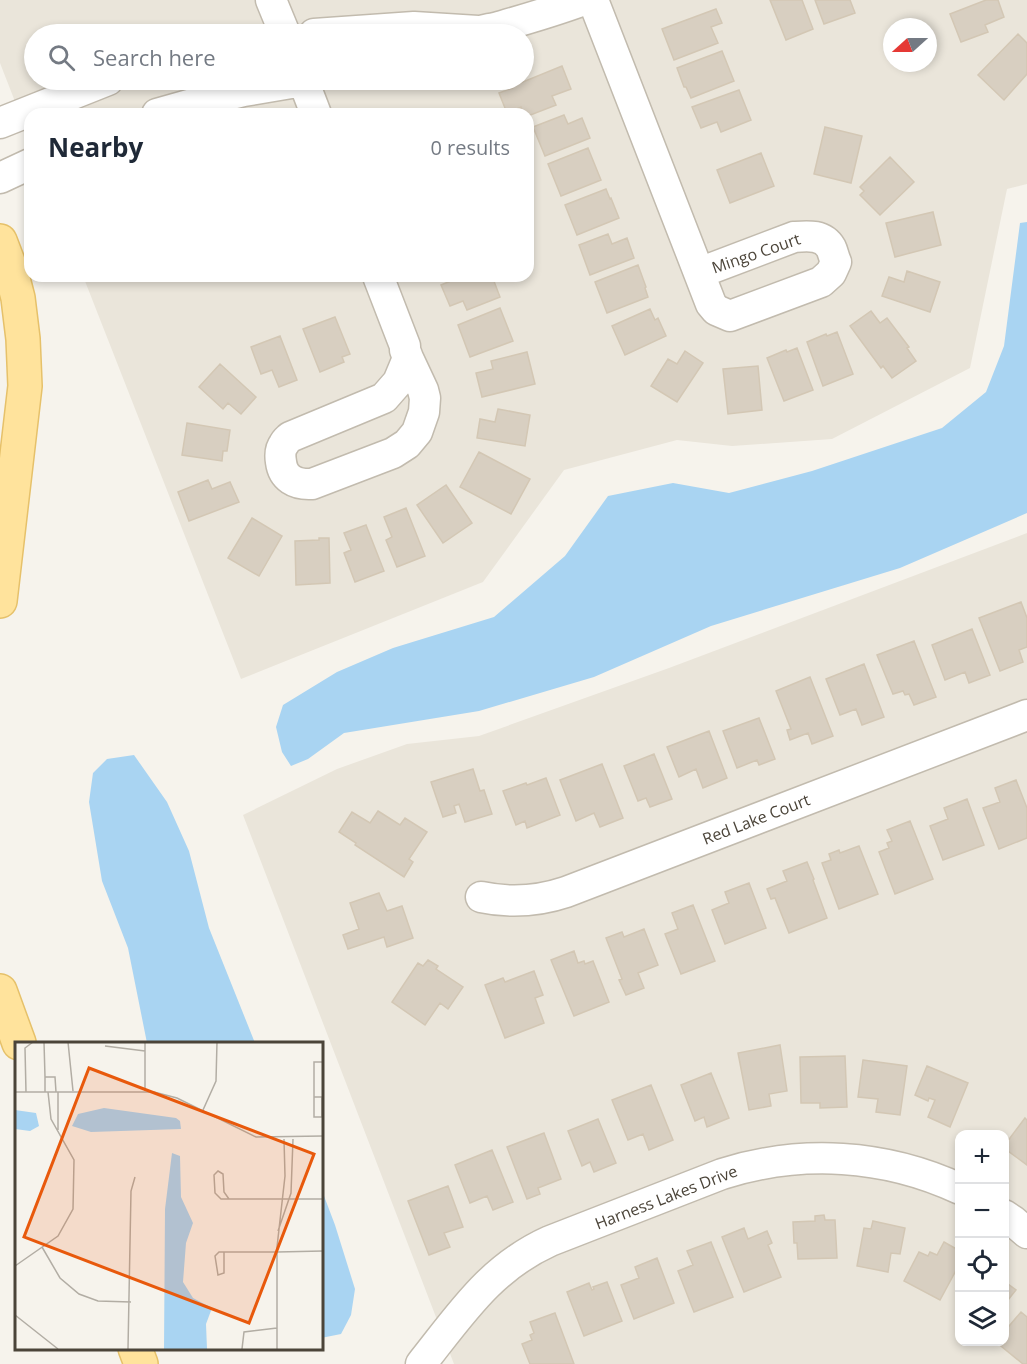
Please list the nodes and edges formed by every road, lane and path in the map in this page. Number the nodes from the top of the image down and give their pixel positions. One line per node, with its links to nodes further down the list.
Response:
1 (272, 0): 4 (street)
2 (584, 0): 5 (street)
3 (593, 0): 17 (street, Mingo Court)
4 (281, 24)
5 (510, 24)
6 (83, 90): 9 (street)
7 (254, 90): 10 (street)
8 (308, 90): 11 (street)
9 (38, 108)
10 (179, 108)
11 (314, 108)
12 (24, 113): 13 (street)
13 (0, 123)
14 (24, 167): 15 (street)
15 (0, 178)
16 (0, 241): 20 (main road)
17 (699, 273)
18 (380, 282): 19 (street)
19 (408, 358): 19 (street)
20 (0, 601)
21 (1027, 715): 22 (street, Red Lake Court)
22 (481, 897)
23 (955, 1187): 28 (street, Harness Lakes Drive)
24 (1009, 1218): 25 (street)
25 (1027, 1233)
26 (136, 1349): 27 (main road)
27 (141, 1364)
28 (421, 1364)

